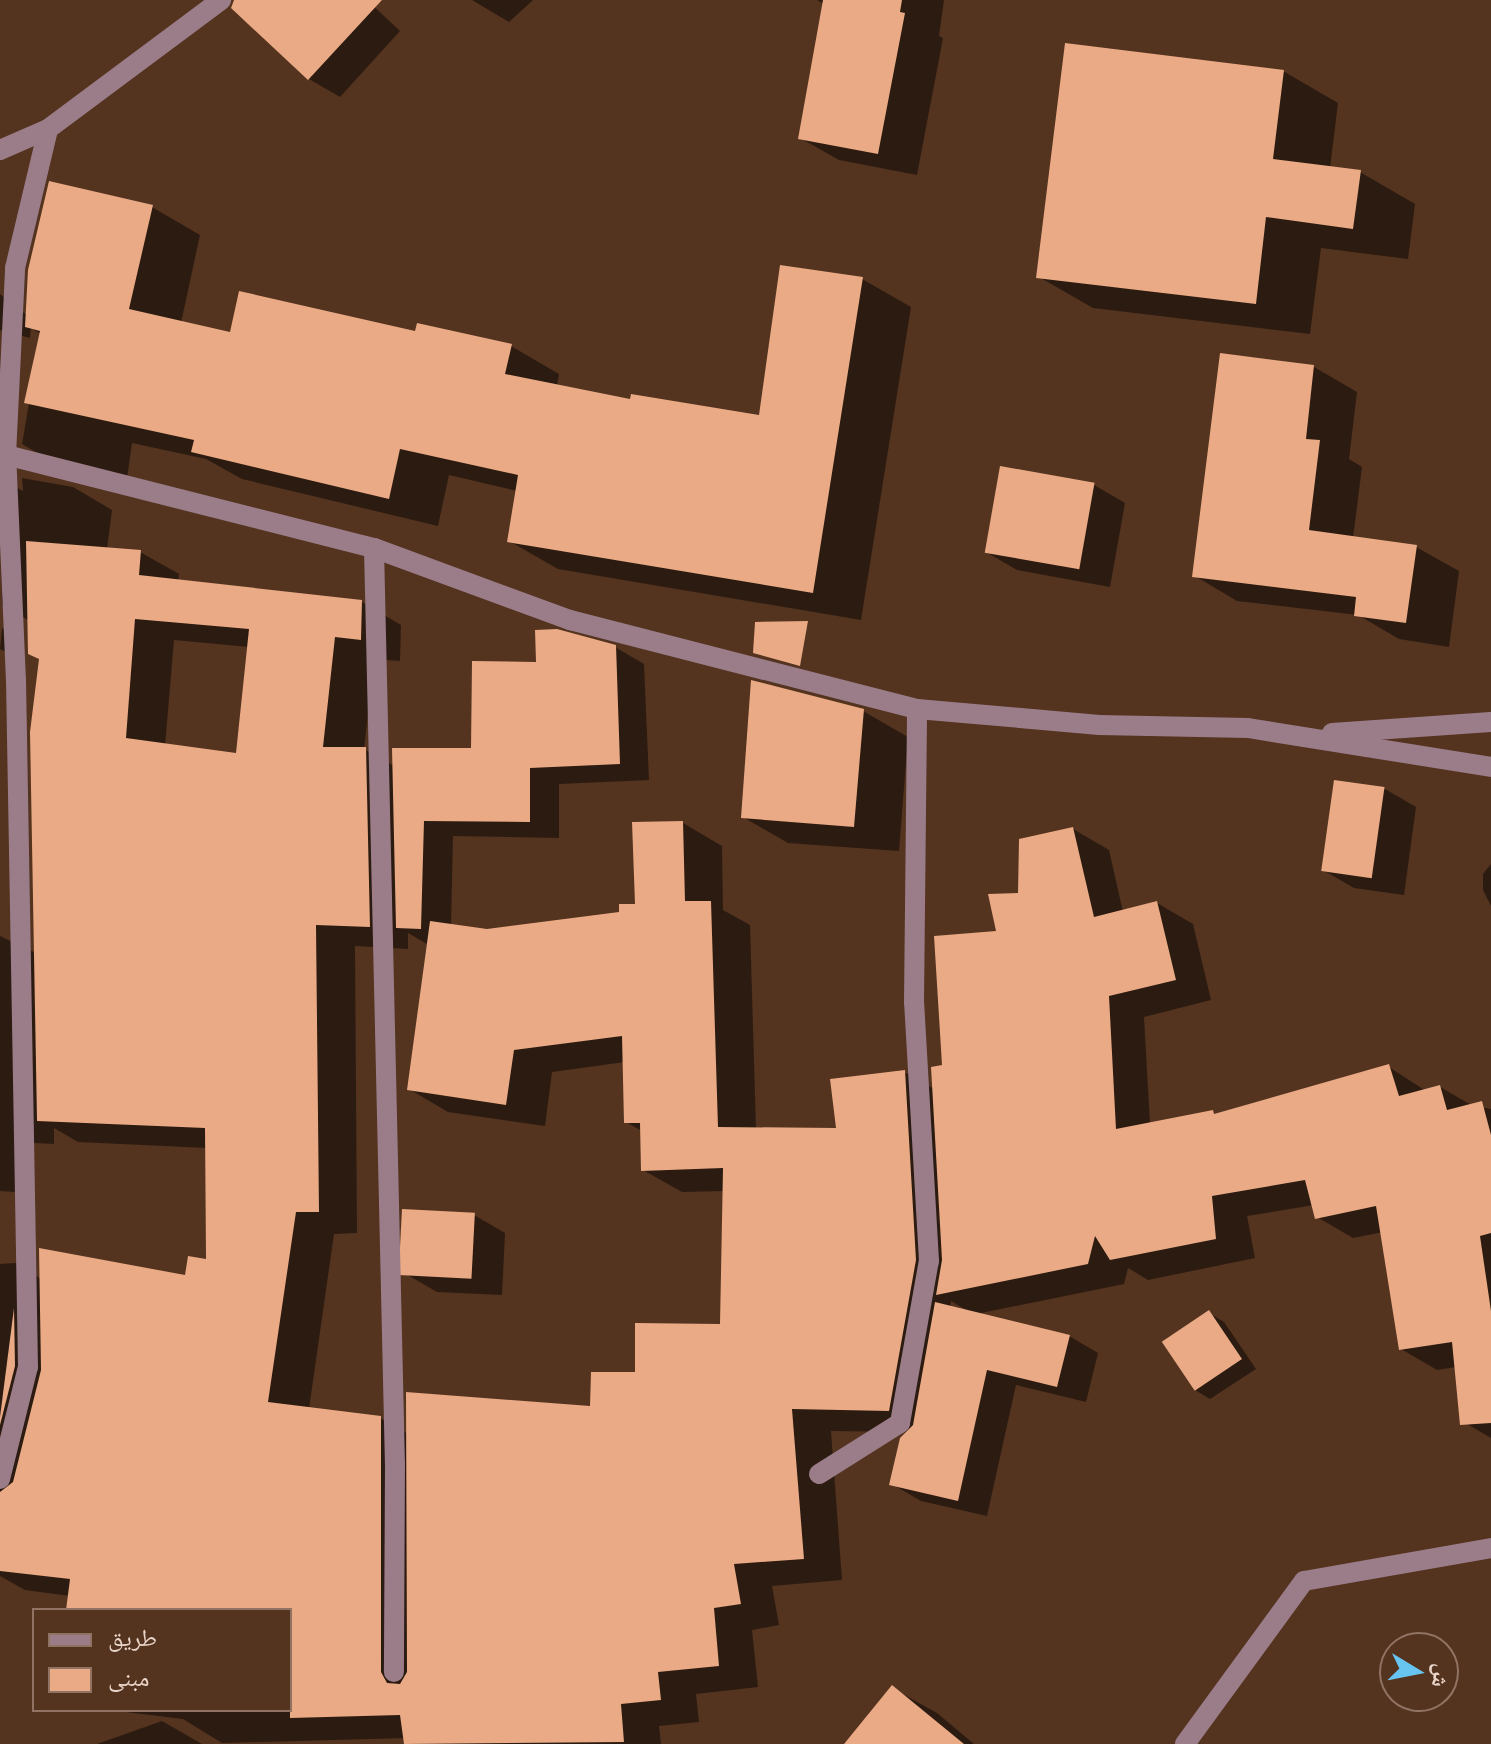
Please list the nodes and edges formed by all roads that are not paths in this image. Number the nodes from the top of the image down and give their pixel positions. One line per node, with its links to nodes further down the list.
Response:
1 (221, 0): 2 (street)
2 (48, 129): 3 (street); 4 (street)
3 (0, 150)
4 (6, 455): 5 (street); 11 (street)
5 (374, 548): 6 (street); 13 (street)
6 (917, 709): 8 (street); 10 (street)
7 (1491, 722): 8 (street)
8 (1296, 736): 9 (street)
9 (1491, 767)
10 (819, 1474)
11 (0, 1479)
12 (1491, 1548): 14 (street)
13 (394, 1672)
14 (1185, 1744)

